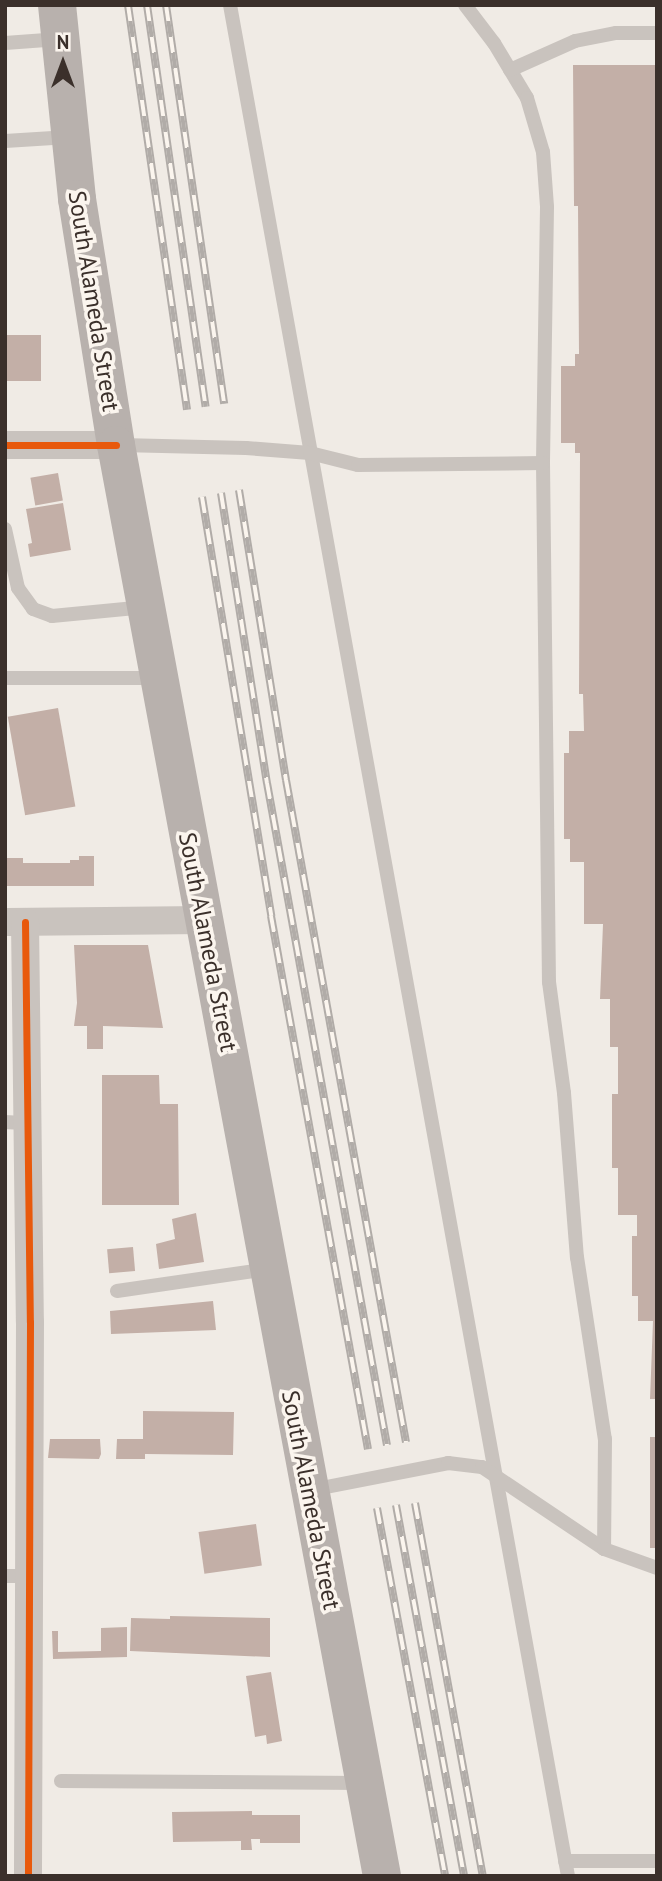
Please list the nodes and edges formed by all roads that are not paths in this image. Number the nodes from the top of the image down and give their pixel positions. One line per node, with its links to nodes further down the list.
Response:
1 (230, 5): 11 (lane)
2 (466, 5): 6 (lane)
3 (59, 22): 5 (lane); 7 (main road, South Alameda Street)
4 (657, 33): 6 (lane)
5 (5, 43)
6 (510, 70): 12 (lane)
7 (71, 137): 8 (lane); 10 (main road, South Alameda Street)
8 (5, 141)
9 (5, 445): 10 (street)
10 (116, 445): 11 (lane); 14 (main road, South Alameda Street)
11 (310, 453): 12 (lane); 23 (lane)
12 (543, 463): 25 (lane)
13 (5, 529): 14 (lane)
14 (145, 607): 16 (main road, South Alameda Street)
15 (5, 678): 16 (lane)
16 (159, 678): 17 (main road, South Alameda Street)
17 (203, 920): 18 (street); 20 (main road, South Alameda Street)
18 (15, 922): 19 (street)
19 (16, 1122): 22 (street)
20 (268, 1269): 21 (lane); 24 (main road, South Alameda Street)
21 (117, 1292)
22 (17, 1322): 27 (street)
23 (494, 1473): 24 (lane); 25 (lane); 32 (lane)
24 (310, 1490): 29 (main road, South Alameda Street)
25 (604, 1549): 26 (lane)
26 (657, 1568)
27 (17, 1576): 30 (street)
28 (61, 1781): 29 (lane)
29 (364, 1783): 33 (main road, South Alameda Street)
30 (21, 1859)
31 (657, 1861): 32 (lane)
32 (566, 1869)
33 (382, 1876)

